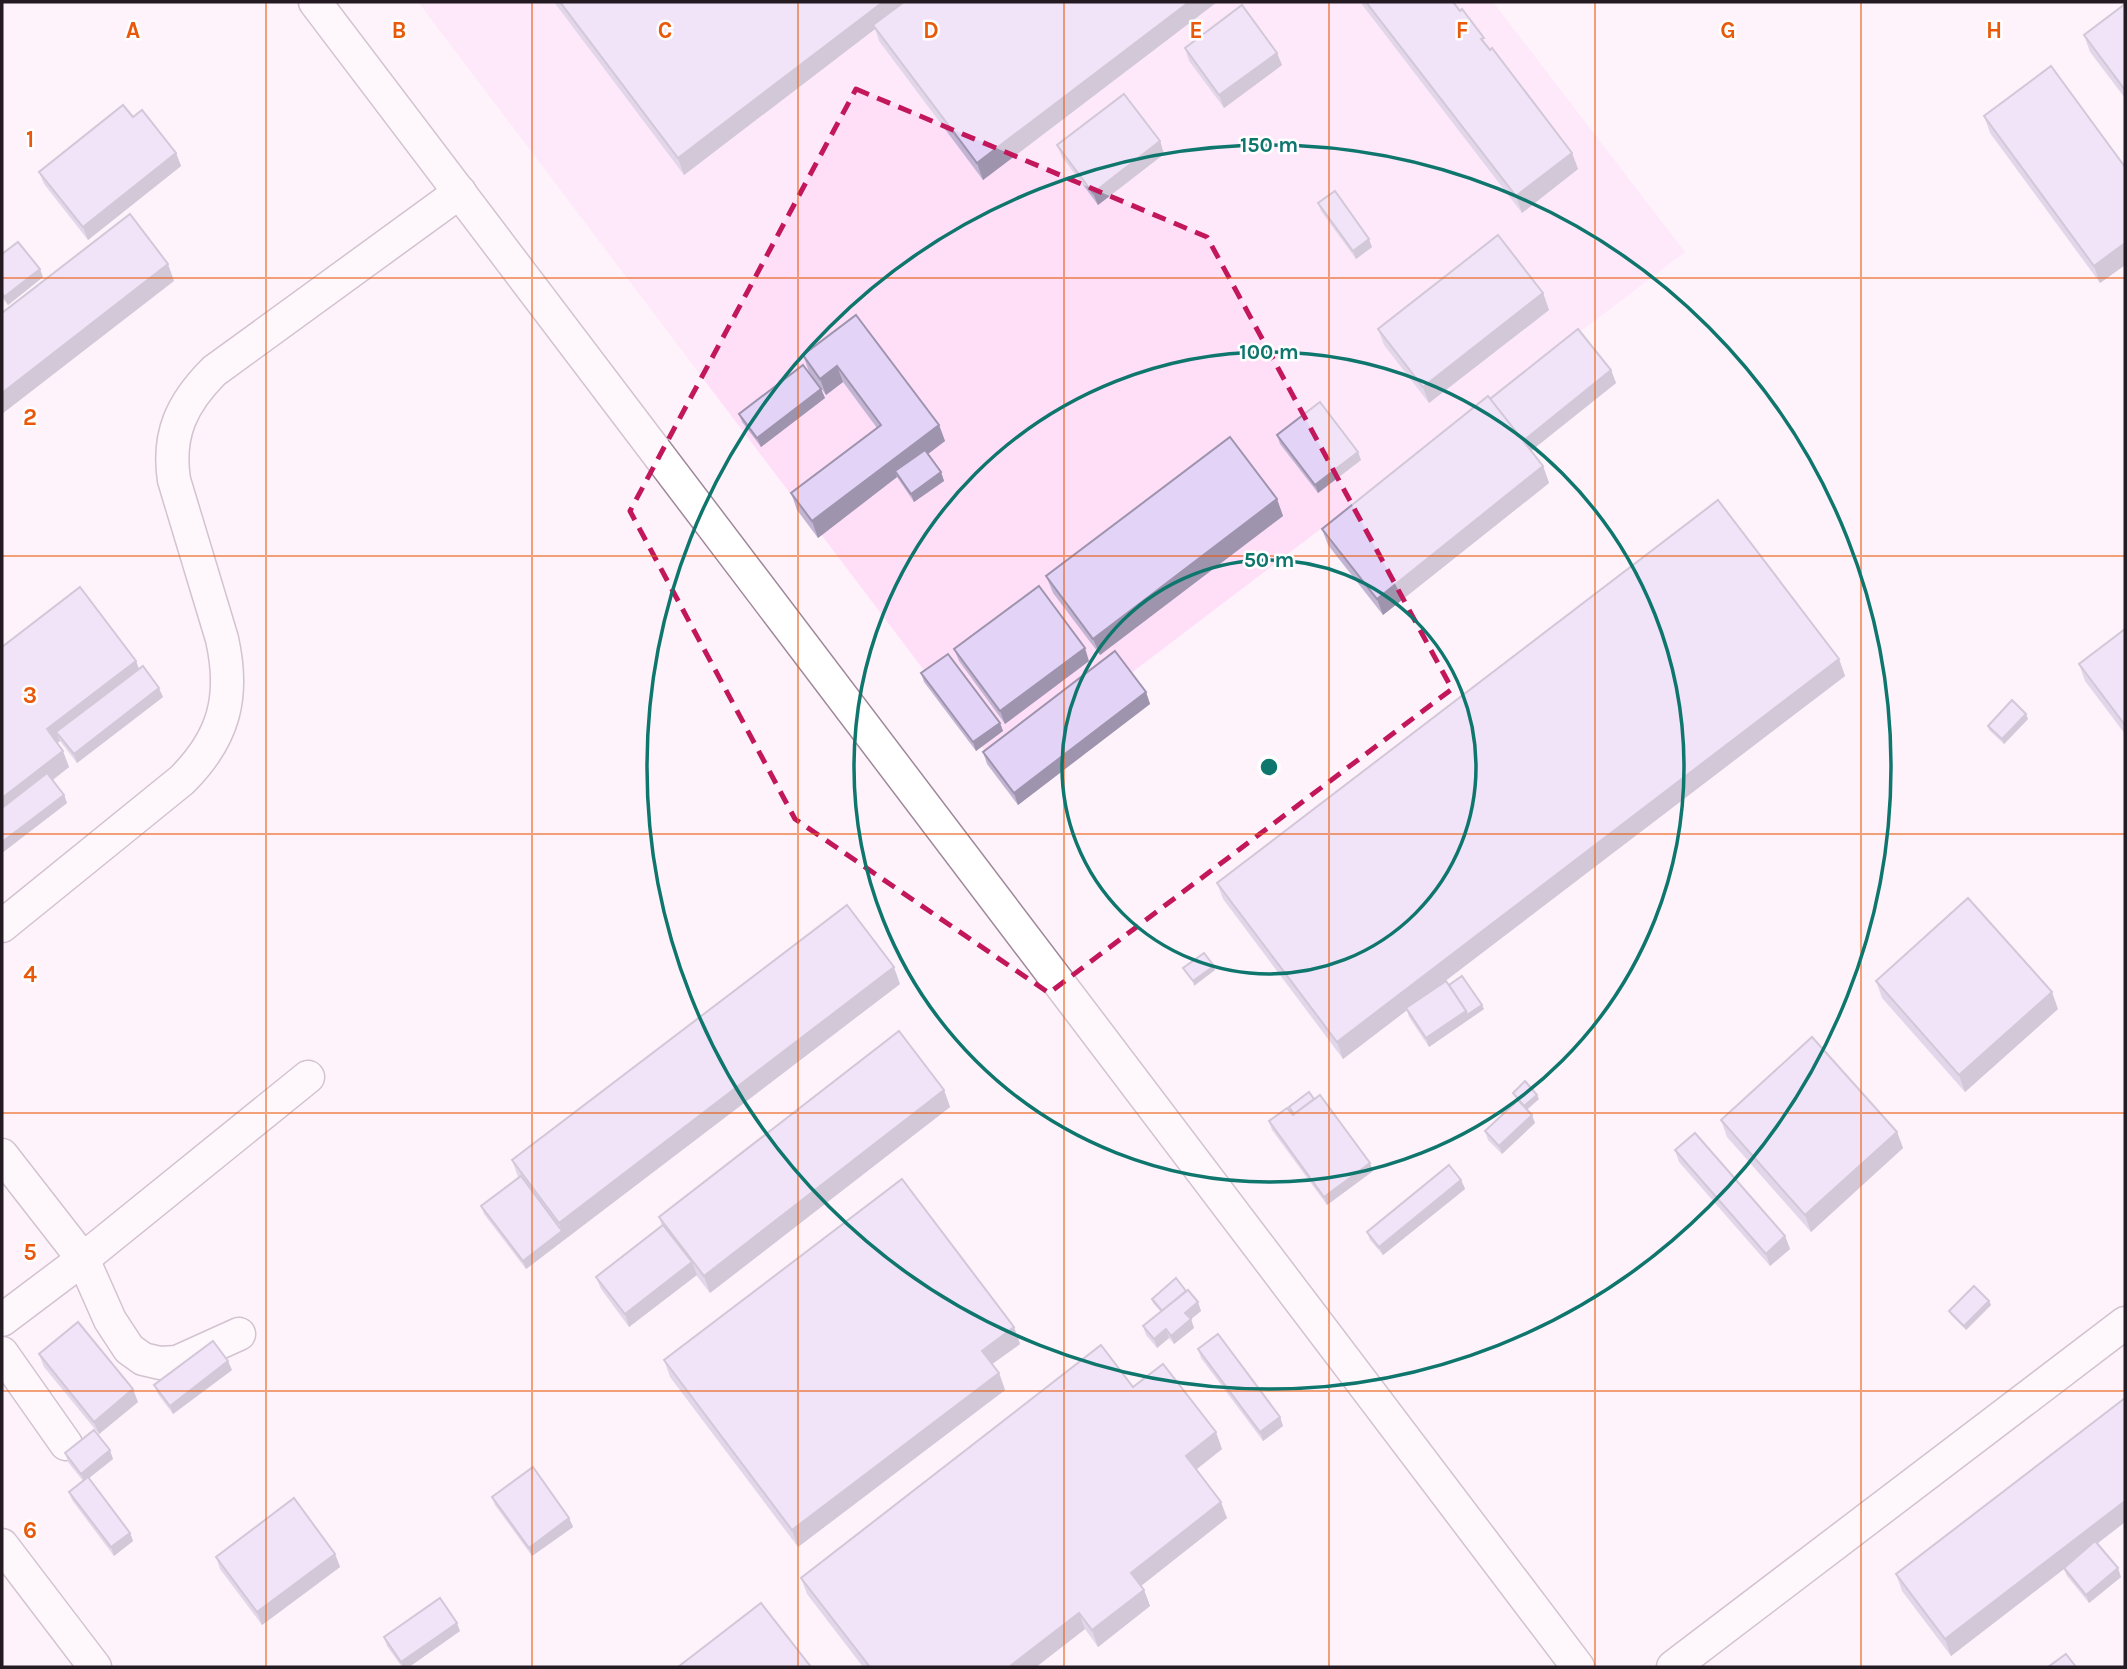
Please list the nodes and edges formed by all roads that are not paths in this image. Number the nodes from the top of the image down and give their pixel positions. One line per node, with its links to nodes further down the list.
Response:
1 (315, 2): 2 (street)
2 (460, 192): 3 (street); 14 (street)
3 (2, 926)
4 (307, 1077): 6 (street)
5 (2, 1155): 6 (street)
6 (83, 1259): 7 (street); 9 (street)
7 (2, 1320)
8 (2125, 1323): 15 (street)
9 (239, 1334)
10 (2, 1353): 11 (street)
11 (66, 1444)
12 (2, 1545): 13 (street)
13 (95, 1667)
14 (1578, 1667)
15 (1673, 1667)

